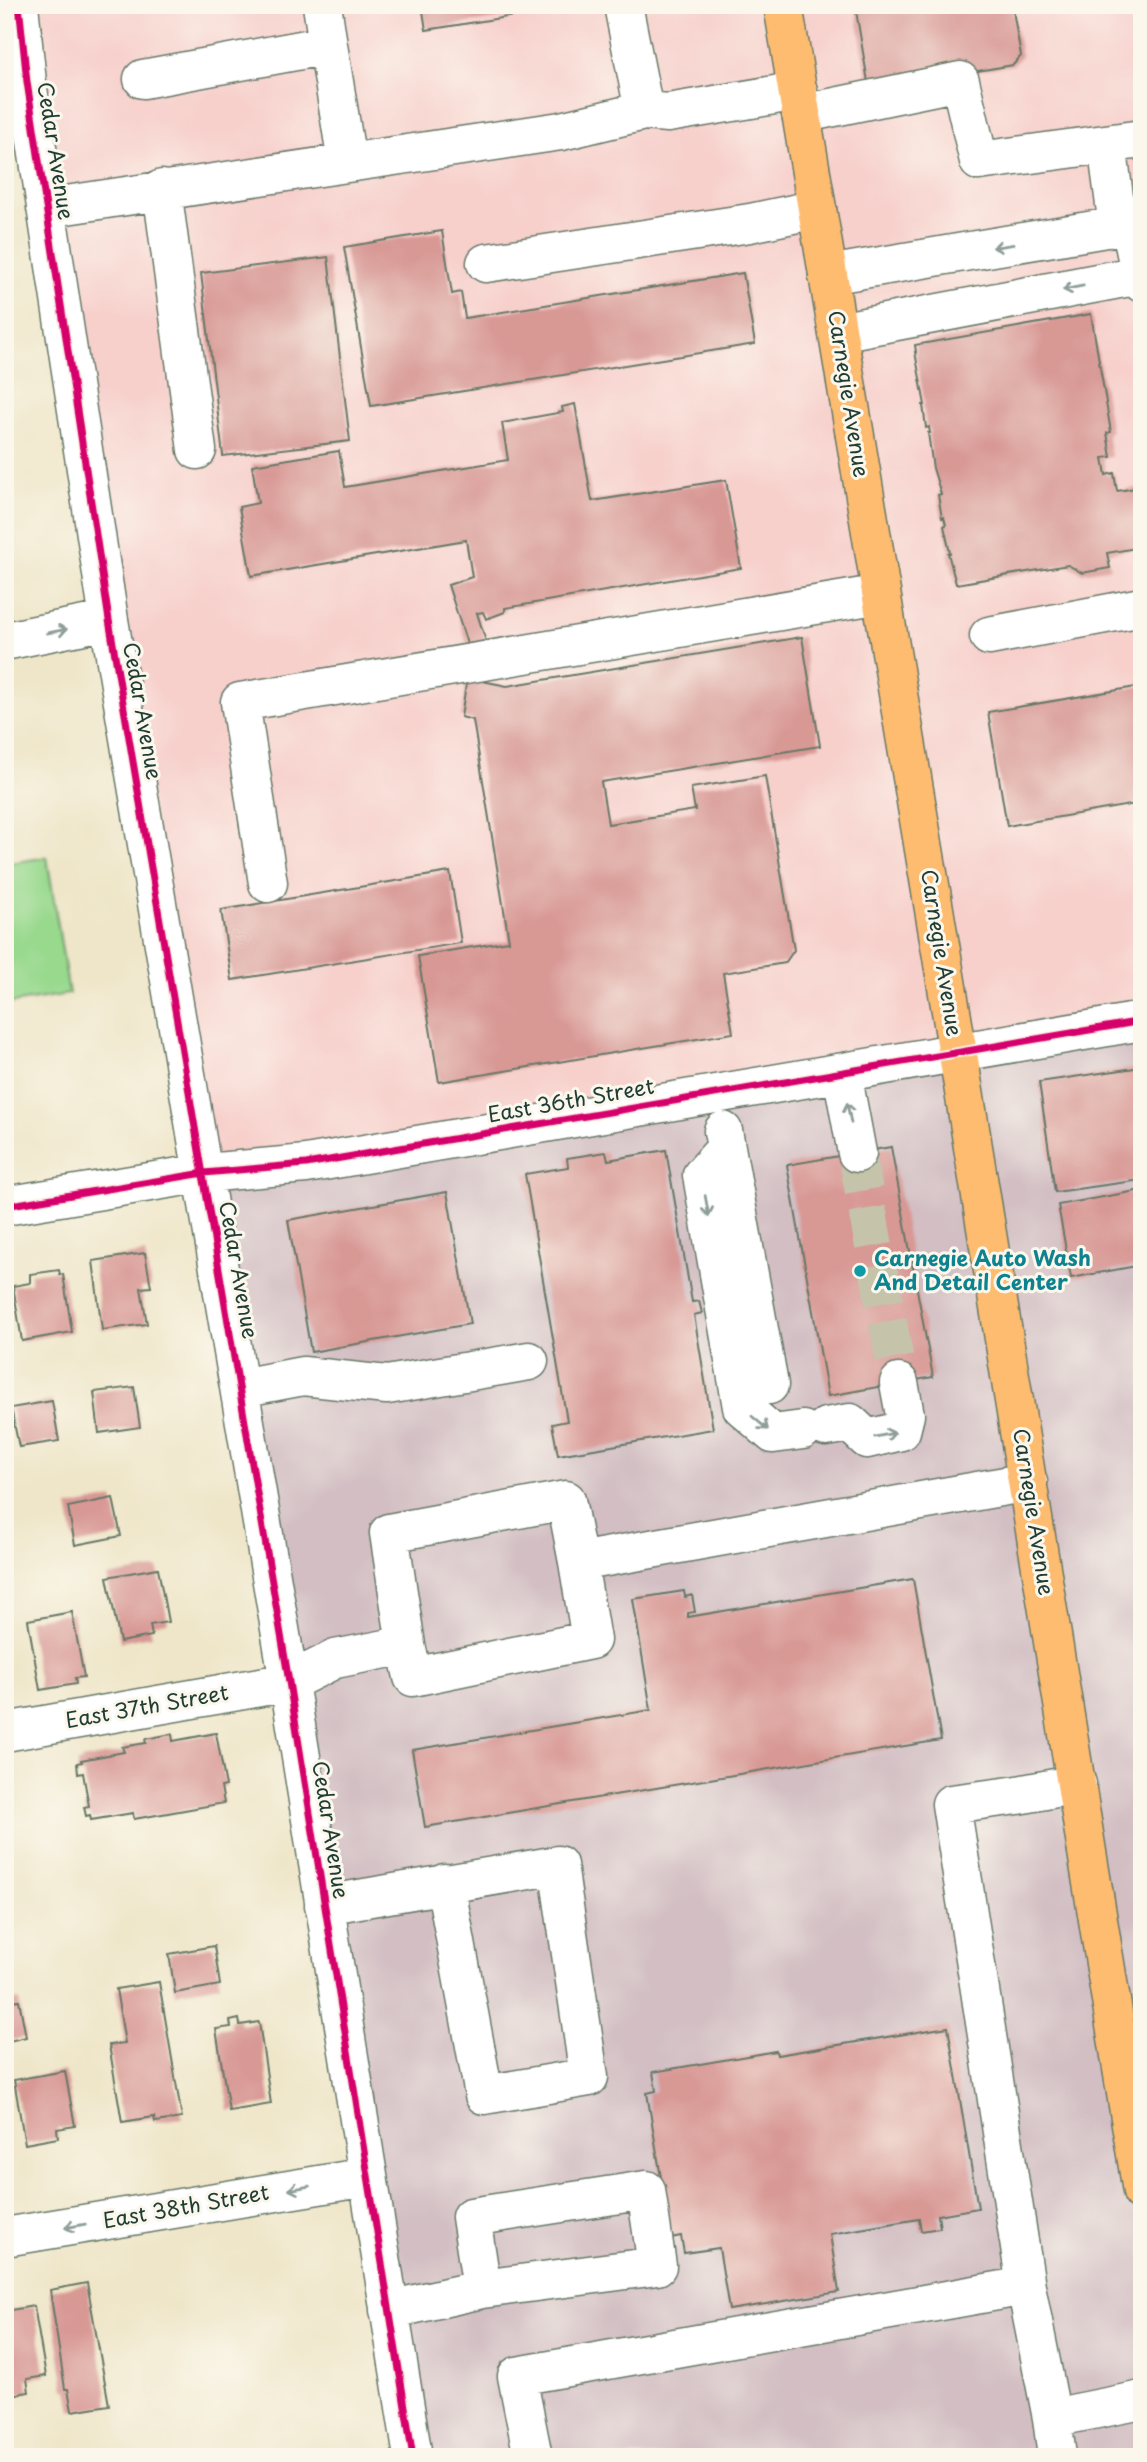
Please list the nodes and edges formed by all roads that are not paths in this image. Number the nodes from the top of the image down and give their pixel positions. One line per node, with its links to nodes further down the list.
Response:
1 (19, 5): 7 (street, Cedar Avenue)
2 (322, 5): 5 (street)
3 (623, 5): 9 (street)
4 (783, 5): 8 (main road, Carnegie Avenue)
5 (328, 45): 6 (street); 11 (street)
6 (143, 79)
7 (16, 84): 13 (street, Cedar Avenue)
8 (800, 102): 9 (street); 10 (street); 14 (main road, Carnegie Avenue)
9 (644, 111): 11 (street)
10 (1124, 142): 15 (street)
11 (347, 162): 12 (street)
12 (162, 189): 13 (street); 20 (street)
13 (46, 208): 23 (street, Cedar Avenue)
14 (817, 209): 16 (street); 17 (main road, Carnegie Avenue)
15 (1118, 227): 17 (street, one-way to 17); 18 (street)
16 (486, 264)
17 (828, 275): 19 (main road, Carnegie Avenue)
18 (1141, 279): 19 (street, one-way to 19)
19 (838, 332): 21 (main road, Carnegie Avenue)
20 (197, 450)
21 (881, 594): 26 (street); 28 (main road, Carnegie Avenue)
22 (1142, 607): 24 (street)
23 (109, 620): 25 (street, one-way to 23); 33 (street, Cedar Avenue)
24 (989, 636)
25 (5, 641)
26 (268, 883)
27 (1142, 1021): 28 (street, East 36th Street)
28 (958, 1053): 29 (street, East 36th Street); 39 (main road, Carnegie Avenue)
29 (842, 1073): 30 (street, East 36th Street); 32 (street, one-way to 29)
30 (717, 1094): 31 (street); 33 (street, East 36th Street)
31 (726, 1148): 36 (street, one-way to 36); 37 (street)
32 (857, 1153)
33 (204, 1173): 34 (street, East 36th Street); 38 (street, Cedar Avenue)
34 (5, 1206)
35 (529, 1361): 38 (street)
36 (899, 1383)
37 (769, 1385)
38 (240, 1388): 42 (street, Cedar Avenue)
39 (1028, 1482): 40 (street); 44 (main road, Carnegie Avenue)
40 (579, 1562): 41 (street); 41 (street)
41 (406, 1645): 42 (street, East 37th Street)
42 (289, 1682): 43 (street, East 37th Street); 46 (street, Cedar Avenue)
43 (5, 1732)
44 (1077, 1784): 48 (main road, Carnegie Avenue); 50 (street)
45 (445, 1883): 45 (street); 46 (street)
46 (324, 1905): 47 (street, Cedar Avenue)
47 (367, 2177): 49 (street, East 38th Street, one-way to 49); 52 (street, Cedar Avenue)
48 (1142, 2192)
49 (5, 2237)
50 (1026, 2286): 54 (street); 56 (street)
51 (482, 2290): 51 (street); 52 (street)
52 (389, 2310): 55 (street, Cedar Avenue)
53 (1142, 2400): 54 (street)
54 (1052, 2418): 57 (street)
55 (413, 2457)
56 (533, 2457)
57 (1058, 2457)

